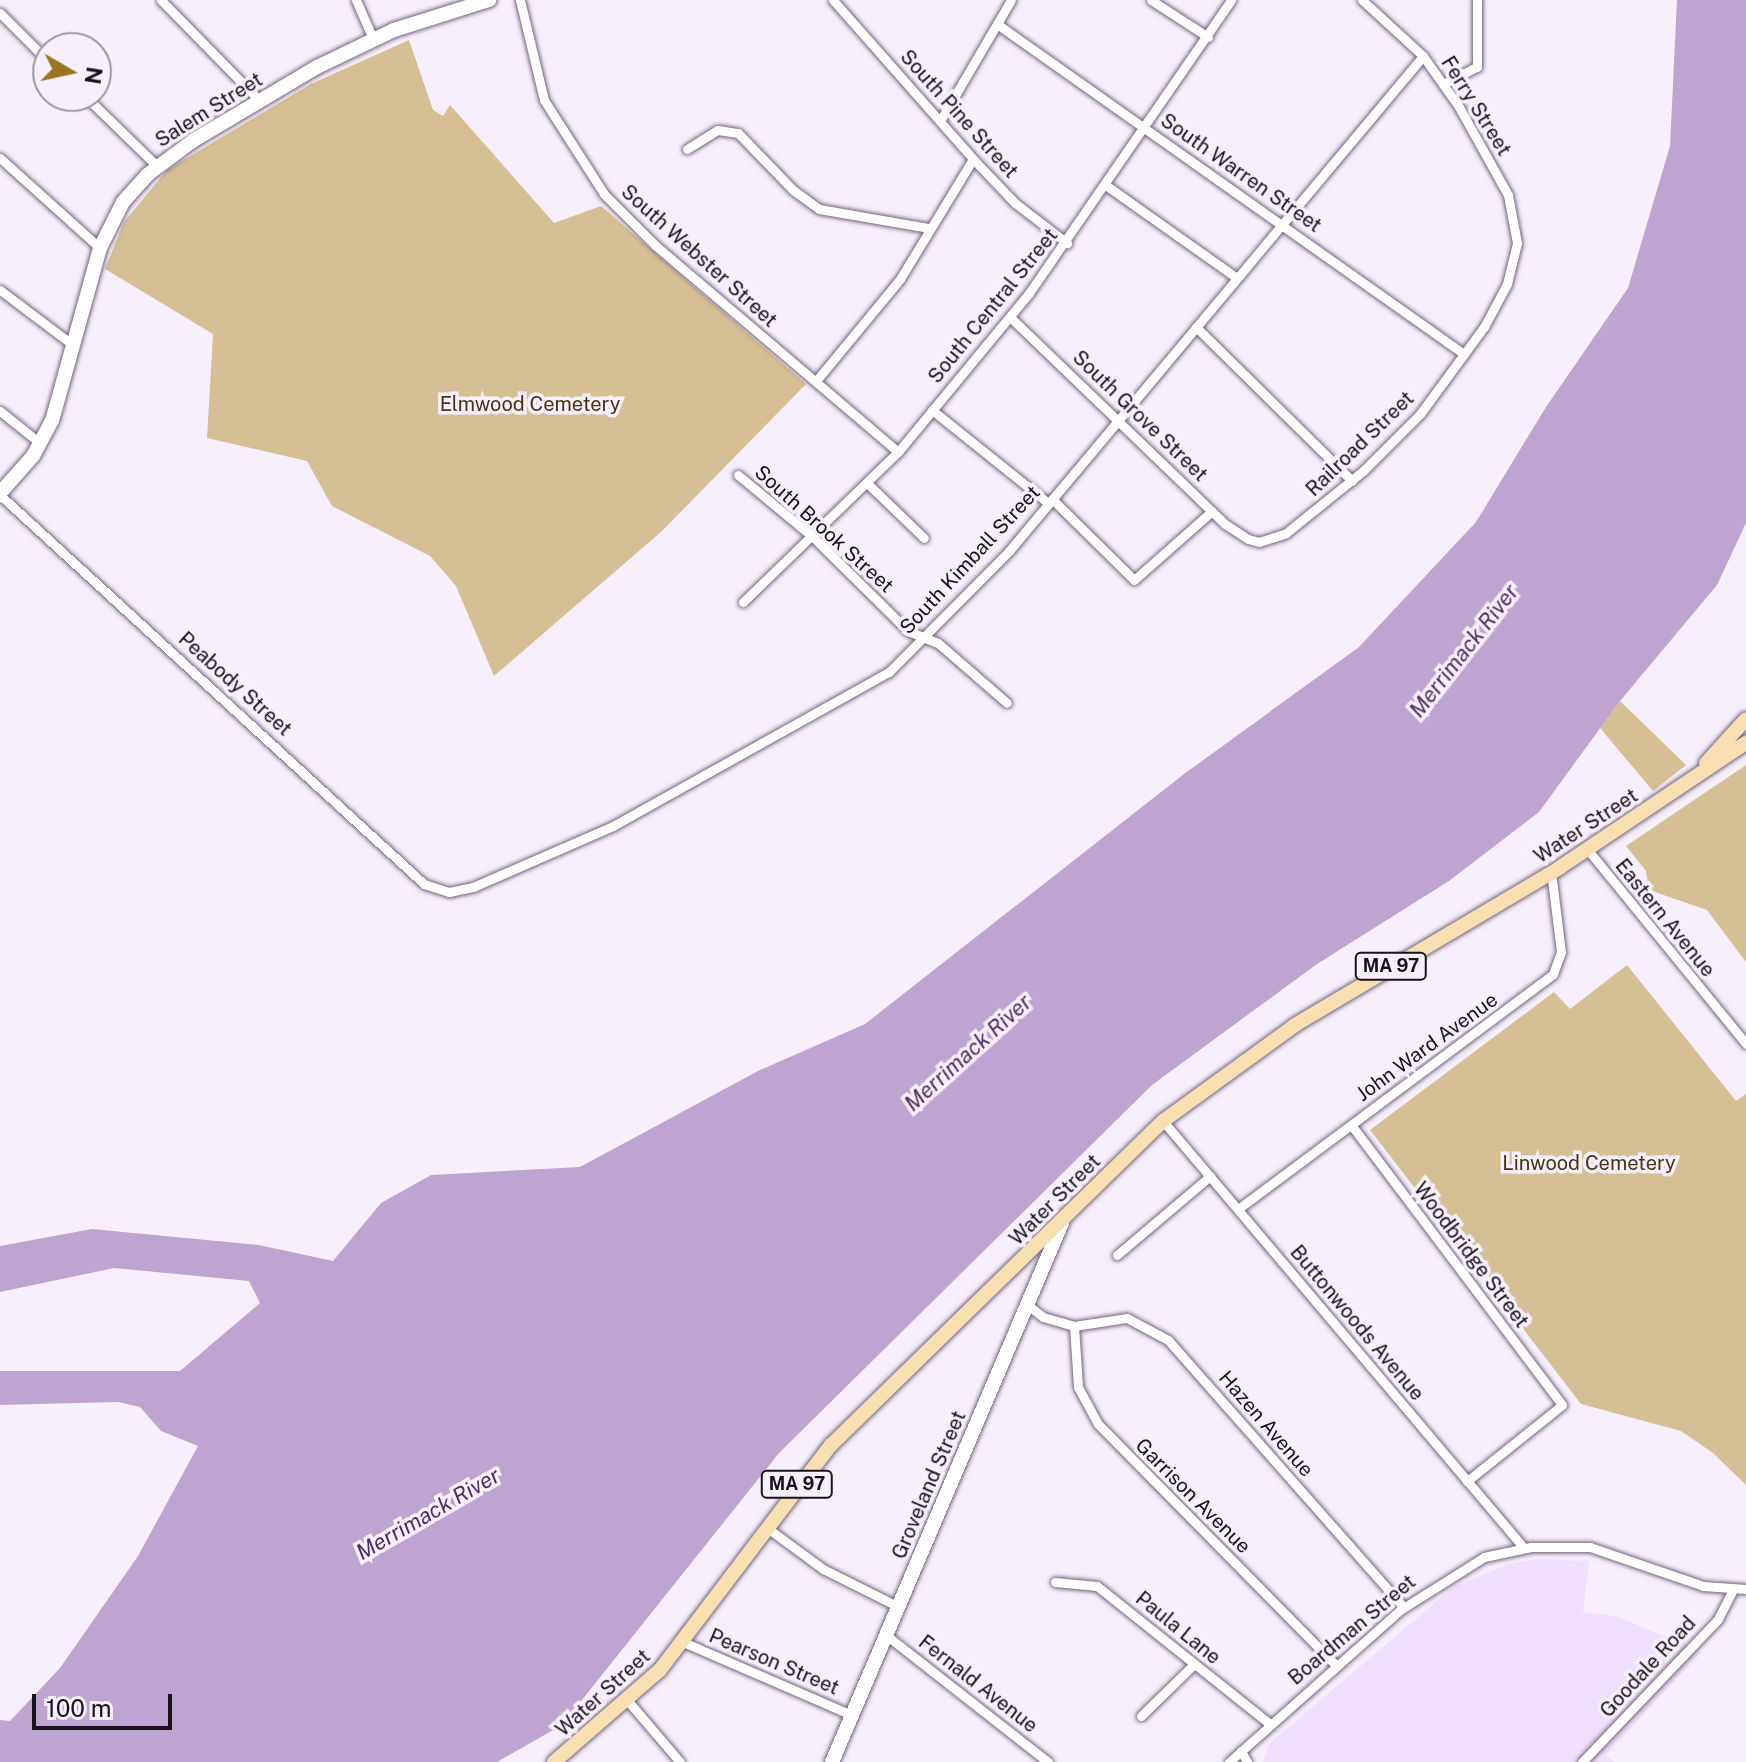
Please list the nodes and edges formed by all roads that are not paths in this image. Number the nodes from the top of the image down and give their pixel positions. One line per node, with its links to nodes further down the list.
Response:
1 (161, 0): 18 (street)
2 (356, 0): 14 (street)
3 (489, 0): 14 (main road, Salem Street)
4 (520, 0): 38 (street, South Webster Street)
5 (833, 0): 20 (street, South Pine Street)
6 (1011, 0): 12 (street)
7 (1151, 0): 13 (street)
8 (1231, 0): 13 (street, South Central Street)
9 (1362, 0): 16 (street, Ferry Street)
10 (1477, 0): 17 (street)
11 (0, 13): 15 (street)
12 (997, 24): 20 (street); 21 (street, South Warren Street)
13 (1208, 37): 21 (street, South Central Street)
14 (373, 39): 18 (main road, Salem Street)
15 (32, 45)
16 (1423, 56): 17 (street, Ferry Street); 28 (street, South Kimball Street)
17 (1443, 84): 27 (street, Ferry Street)
18 (260, 101): 25 (main road, Salem Street)
19 (101, 112): 25 (street)
20 (940, 121): 24 (street, South Pine Street)
21 (1147, 128): 26 (street, South Central Street); 28 (street, South Warren Street)
22 (687, 149): 29 (street)
23 (0, 158): 31 (street)
24 (973, 159): 29 (street); 30 (street, South Pine Street)
25 (157, 166): 31 (main road, Salem Street)
26 (1107, 186): 30 (street, South Central Street); 32 (street)
27 (1512, 208): 37 (street, Railroad Street)
28 (1283, 224): 32 (street, South Kimball Street); 37 (street, South Warren Street)
29 (929, 228): 38 (street)
30 (1067, 243): 34 (street, South Central Street)
31 (100, 248): 36 (main road, Salem Street)
32 (1237, 278): 35 (street, South Kimball Street)
33 (0, 290): 36 (street)
34 (1010, 317): 39 (street, South Central Street); 41 (street, South Grove Street)
35 (1196, 327): 41 (street, South Kimball Street); 45 (street)
36 (73, 345): 42 (main road, Salem Street)
37 (1464, 354): 45 (street, Railroad Street)
38 (816, 381): 43 (street, South Webster Street)
39 (932, 410): 43 (street, South Central Street); 48 (street)
40 (0, 411): 42 (street)
41 (1119, 420): 48 (street, South Kimball Street); 49 (street, South Grove Street)
42 (40, 443): 47 (main road, Salem Street)
43 (898, 452): 46 (street, South Central Street)
44 (738, 475): 50 (street, South Brook Street)
45 (1352, 481): 52 (street, Railroad Street)
46 (867, 483): 50 (street, South Central Street); 51 (street)
47 (0, 494): 61 (street, Peabody Street)
48 (1050, 501): 49 (street); 54 (street, South Kimball Street)
49 (1212, 511): 52 (street, South Grove Street)
50 (813, 537): 53 (street, South Central Street); 54 (street, South Brook Street)
51 (924, 538)
52 (1248, 539)
53 (743, 602)
54 (924, 637): 55 (street, South Brook Street); 61 (street, South Kimball Street)
55 (1007, 703)
56 (1746, 719): 58 (main road, Water Street)
57 (1746, 743): 58 (main road, Water Street / MA 97)
58 (1685, 784): 59 (main road, Water Street / MA 97)
59 (1588, 850): 60 (main road, Water Street / MA 97); 62 (street, Eastern Avenue)
60 (1551, 872): 63 (main road, Water Street / MA 97); 64 (street, John Ward Avenue)
61 (449, 892)
62 (1746, 1044)
63 (1163, 1121): 65 (street, Buttonwoods Avenue); 67 (main road, Water Street / MA 97)
64 (1352, 1126): 66 (street, John Ward Avenue); 71 (street, Woodbridge Street)
65 (1210, 1176): 66 (street, Buttonwoods Avenue); 68 (street)
66 (1238, 1209): 71 (street, Buttonwoods Avenue)
67 (1062, 1223): 69 (main road, Groveland Street); 72 (main road, Water Street / MA 97)
68 (1117, 1255)
69 (1029, 1306): 70 (street); 77 (main road, Groveland Street)
70 (1074, 1326): 78 (street, Hazen Avenue); 81 (street, Garrison Avenue)
71 (1467, 1481): 73 (street, Buttonwoods Avenue)
72 (766, 1527): 77 (street); 80 (main road, Water Street / MA 97)
73 (1524, 1548): 76 (street, Boardman Street); 78 (street, Boardman Street)
74 (1055, 1582): 82 (street, Paula Lane)
75 (1746, 1589): 76 (street, Boardman Street)
76 (1732, 1591): 94 (street, Goodale Road)
77 (899, 1607): 79 (main road, Groveland Street)
78 (1403, 1607): 81 (street, Boardman Street)
79 (886, 1635): 84 (main road, Groveland Street); 91 (street, Fernald Avenue)
80 (683, 1642): 83 (main road, Water Street / MA 97); 84 (street, Pearson Street)
81 (1336, 1665): 86 (street, Boardman Street)
82 (1191, 1667): 85 (street); 86 (street, Paula Lane)
83 (628, 1701): 88 (main road, Water Street / MA 97); 89 (street)
84 (852, 1715): 90 (main road, Groveland Street)
85 (1141, 1716)
86 (1270, 1724): 87 (street, Boardman Street)
87 (1241, 1751): 92 (street, Boardman Street); 93 (street)
88 (554, 1762)
89 (680, 1762)
90 (832, 1762)
91 (1048, 1762)
92 (1229, 1762)
93 (1247, 1762)
94 (1582, 1762)

